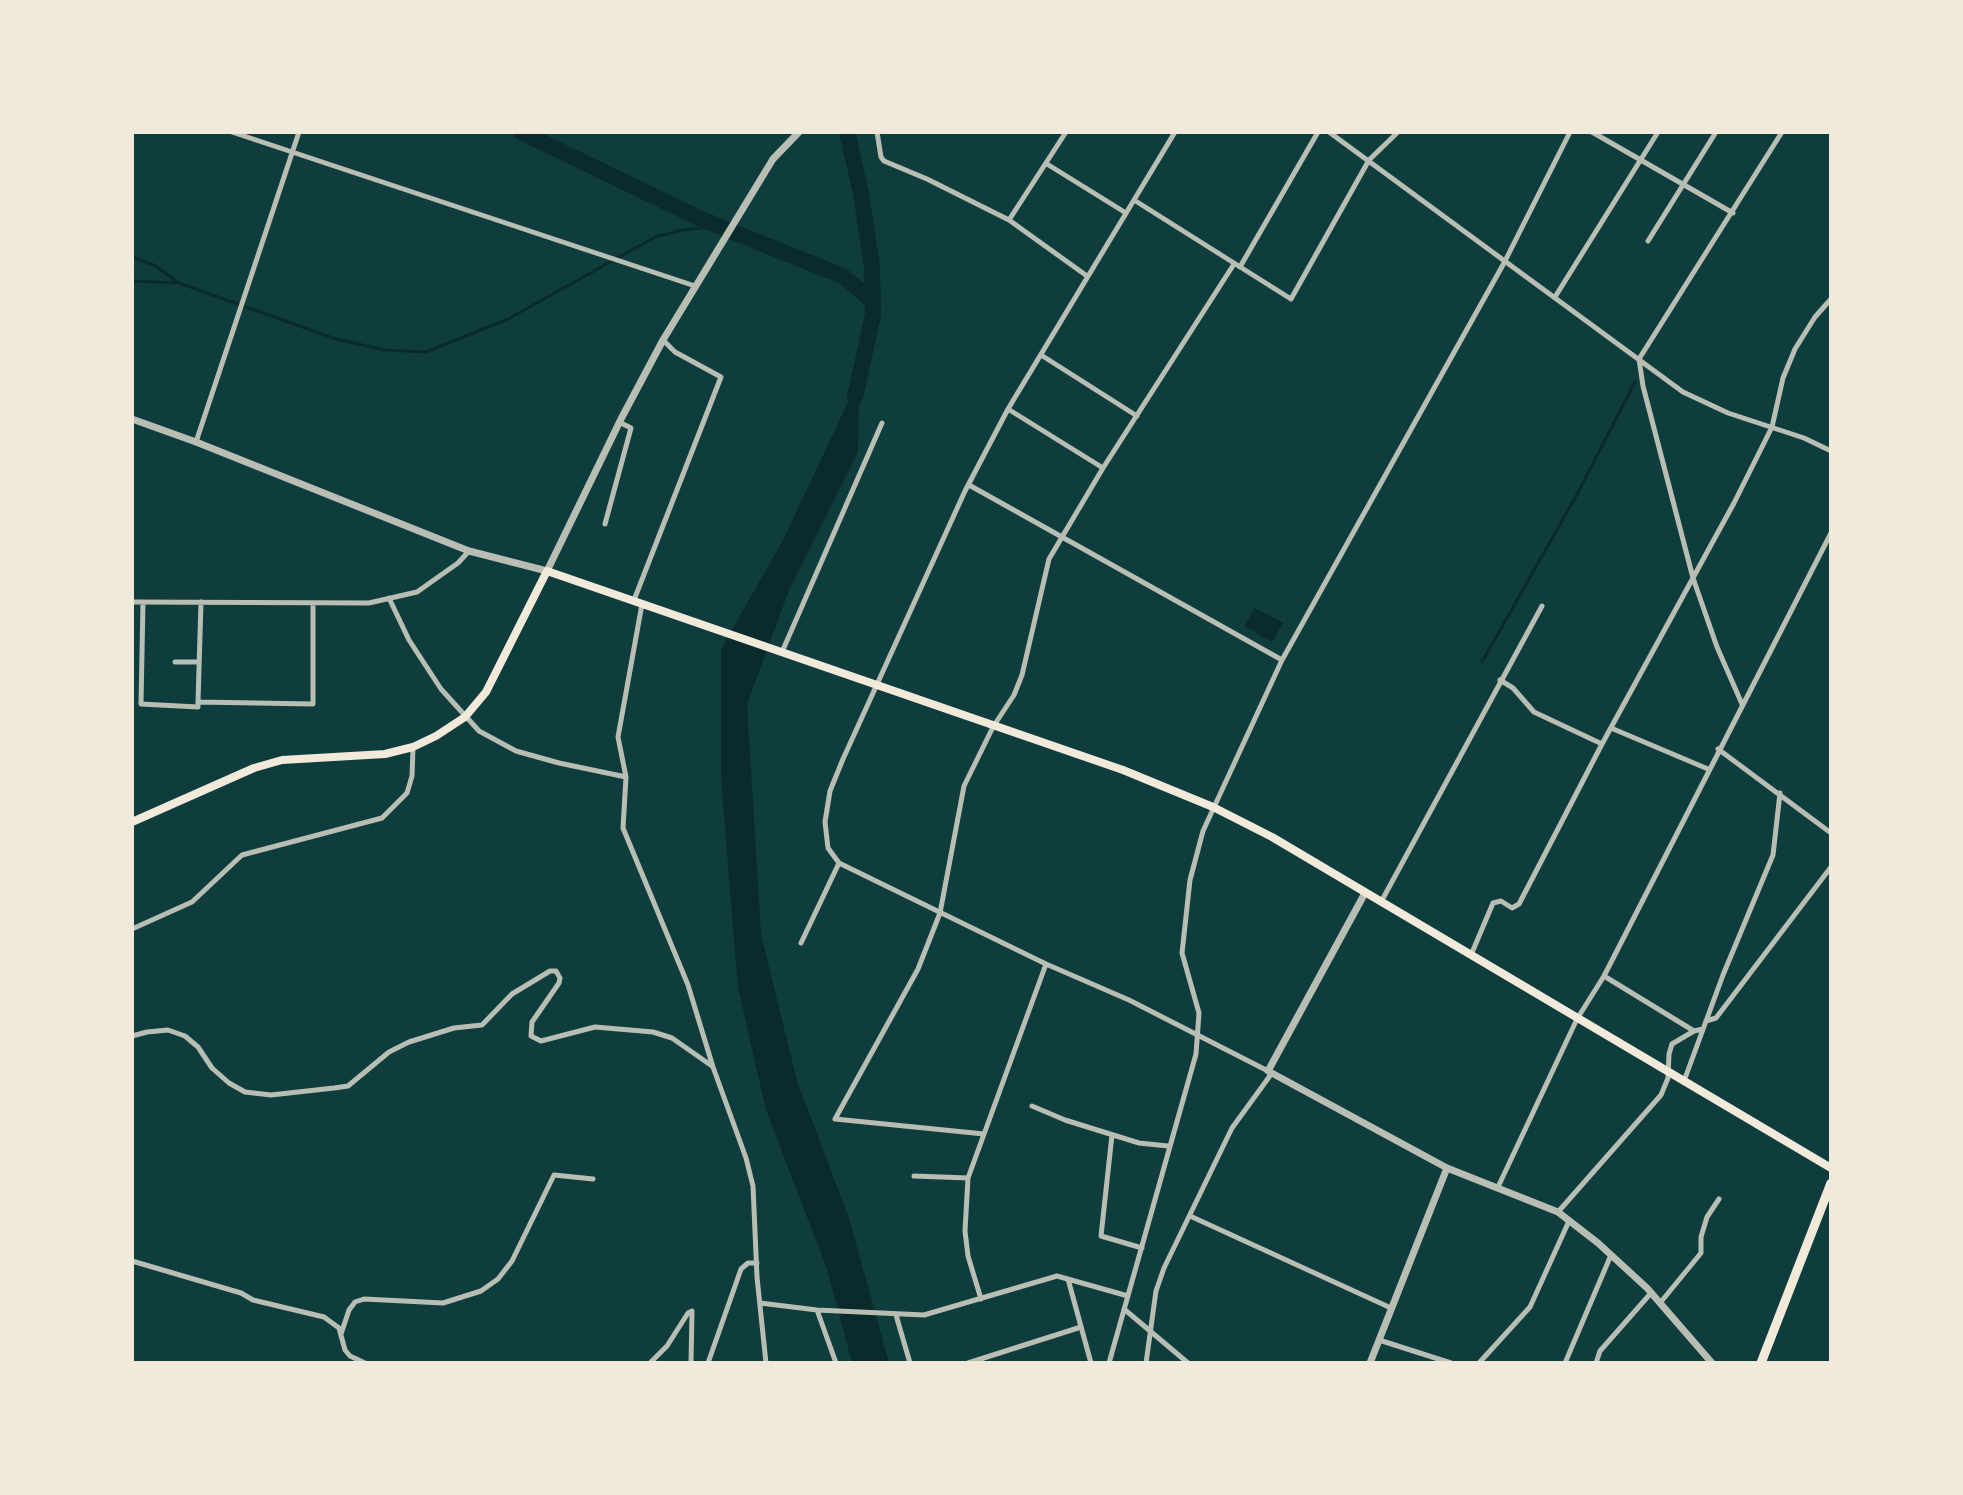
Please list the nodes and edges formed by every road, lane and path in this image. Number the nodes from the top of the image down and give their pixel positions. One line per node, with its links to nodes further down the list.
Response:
1 (232, 132): 15 (street)
2 (299, 132): 15 (street)
3 (877, 132): 23 (street)
4 (1066, 132): 18 (street)
5 (1175, 132): 20 (street)
6 (1318, 132): 26 (street)
7 (1329, 132): 16 (street)
8 (1398, 132): 16 (street)
9 (1570, 132): 25 (street)
10 (1592, 132): 17 (street)
11 (1658, 132): 17 (street)
12 (1716, 132): 19 (street)
13 (1782, 132): 22 (street)
14 (795, 133): 28 (street)
15 (292, 152): 28 (street); 40 (street)
16 (1369, 160): 25 (street); 26 (street)
17 (1641, 160): 19 (street); 29 (street)
18 (1047, 164): 21 (street); 23 (street)
19 (1683, 184): 22 (street); 24 (street)
20 (1134, 200): 21 (street); 26 (street)
21 (1126, 213): 27 (street)
22 (1733, 213): 33 (street)
23 (1009, 220): 27 (street)
24 (1648, 241)
25 (1504, 263): 29 (street); 58 (street)
26 (1237, 266): 35 (street)
27 (1087, 276): 32 (street)
28 (695, 286): 31 (street)
29 (1555, 297): 33 (street)
30 (1831, 299): 39 (street)
31 (663, 340): 37 (street); 55 (street)
32 (1041, 355): 34 (street); 35 (street)
33 (1639, 359): 39 (street); 49 (street)
34 (1008, 409): 42 (street); 43 (street)
35 (1137, 416): 42 (street)
36 (132, 419): 40 (street)
37 (619, 422): 44 (street); 48 (street)
38 (882, 423): 57 (street)
39 (1772, 427): 41 (street); 49 (street)
40 (196, 442): 47 (street)
41 (1831, 451)
42 (1103, 468): 46 (street)
43 (969, 485): 46 (street); 62 (street)
44 (605, 524)
45 (1831, 533): 64 (street)
46 (1060, 537): 58 (street); 66 (street)
47 (469, 551): 48 (street); 50 (street)
48 (547, 571): 55 (main road); 65 (main road)
49 (1693, 578): 64 (street); 67 (street)
50 (389, 598): 54 (street); 65 (street)
51 (132, 602): 52 (street)
52 (143, 602): 53 (street); 63 (street)
53 (201, 602): 54 (street); 60 (street)
54 (313, 603): 63 (street)
55 (638, 603): 57 (main road); 72 (street)
56 (1542, 606): 61 (street)
57 (782, 652): 62 (main road)
58 (1282, 660): 74 (street)
59 (175, 662): 60 (street)
60 (199, 662): 63 (street)
61 (1500, 680): 68 (street); 80 (street)
62 (876, 687): 66 (main road); 77 (street)
63 (198, 702)
64 (1742, 705): 70 (street)
65 (465, 717): 69 (main road); 72 (street)
66 (993, 727): 74 (main road); 81 (street)
67 (1611, 728): 68 (street); 71 (street)
68 (1602, 744): 84 (street)
69 (413, 747): 75 (main road); 82 (street)
70 (1718, 749): 71 (street); 73 (street)
71 (1708, 769): 86 (street)
72 (626, 777): 93 (street)
73 (1780, 793): 76 (street); 88 (street)
74 (1213, 807): 79 (main road); 91 (street)
75 (132, 822)
76 (1831, 833)
77 (839, 863): 81 (street); 83 (street)
78 (1831, 867): 88 (street)
79 (1365, 893): 80 (main road); 94 (street)
80 (1381, 902): 84 (main road)
81 (940, 913): 85 (street); 98 (street)
82 (132, 929)
83 (801, 943)
84 (1471, 956): 87 (main road)
85 (1046, 964): 91 (street); 98 (street)
86 (1604, 976): 87 (street); 90 (street)
87 (1577, 1019): 95 (main road); 107 (street)
88 (1706, 1021): 89 (street)
89 (1703, 1029): 90 (street); 96 (street)
90 (1694, 1031): 95 (street)
91 (1200, 1034): 94 (street); 100 (street)
92 (132, 1036): 93 (street)
93 (713, 1067): 115 (street)
94 (1270, 1072): 101 (street); 110 (street)
95 (1669, 1073): 96 (main road); 109 (street)
96 (1684, 1081): 102 (main road)
97 (1032, 1106): 99 (street)
98 (984, 1134): 104 (street)
99 (1112, 1135): 100 (street); 112 (street)
100 (1168, 1146): 112 (street)
101 (1447, 1168): 107 (street); 122 (street)
102 (1831, 1168)
103 (914, 1176): 104 (street)
104 (968, 1178): 119 (street)
105 (593, 1179): 128 (street)
106 (1831, 1183): 148 (highway)
107 (1498, 1187): 109 (street)
108 (1719, 1199): 121 (street)
109 (1558, 1212): 111 (street)
110 (1190, 1216): 122 (street); 127 (street)
111 (1569, 1221): 113 (street); 144 (street)
112 (1142, 1248): 118 (street)
113 (1611, 1255): 117 (street); 145 (street)
114 (132, 1261): 128 (street)
115 (757, 1263): 120 (street); 133 (street)
116 (1068, 1278): 118 (street); 119 (street); 126 (street)
117 (1651, 1293): 121 (street); 146 (street)
118 (1128, 1296): 123 (street)
119 (981, 1299): 125 (street)
120 (760, 1303): 124 (street); 134 (street)
121 (1660, 1303): 147 (street)
122 (1391, 1308): 129 (street)
123 (1124, 1309): 127 (street); 139 (street)
124 (817, 1310): 125 (street); 135 (street)
125 (893, 1315): 136 (street)
126 (1081, 1327): 137 (street); 138 (street)
127 (1151, 1331): 140 (street); 141 (street)
128 (341, 1334): 130 (street)
129 (1378, 1340): 142 (street); 143 (street)
130 (365, 1363)
131 (650, 1363): 132 (street)
132 (691, 1363)
133 (708, 1363)
134 (766, 1363)
135 (836, 1363)
136 (910, 1363)
137 (968, 1363)
138 (1091, 1363)
139 (1109, 1363)
140 (1146, 1363)
141 (1188, 1363)
142 (1370, 1363)
143 (1451, 1363)
144 (1479, 1363)
145 (1565, 1363)
146 (1596, 1363)
147 (1712, 1363)
148 (1761, 1363)

